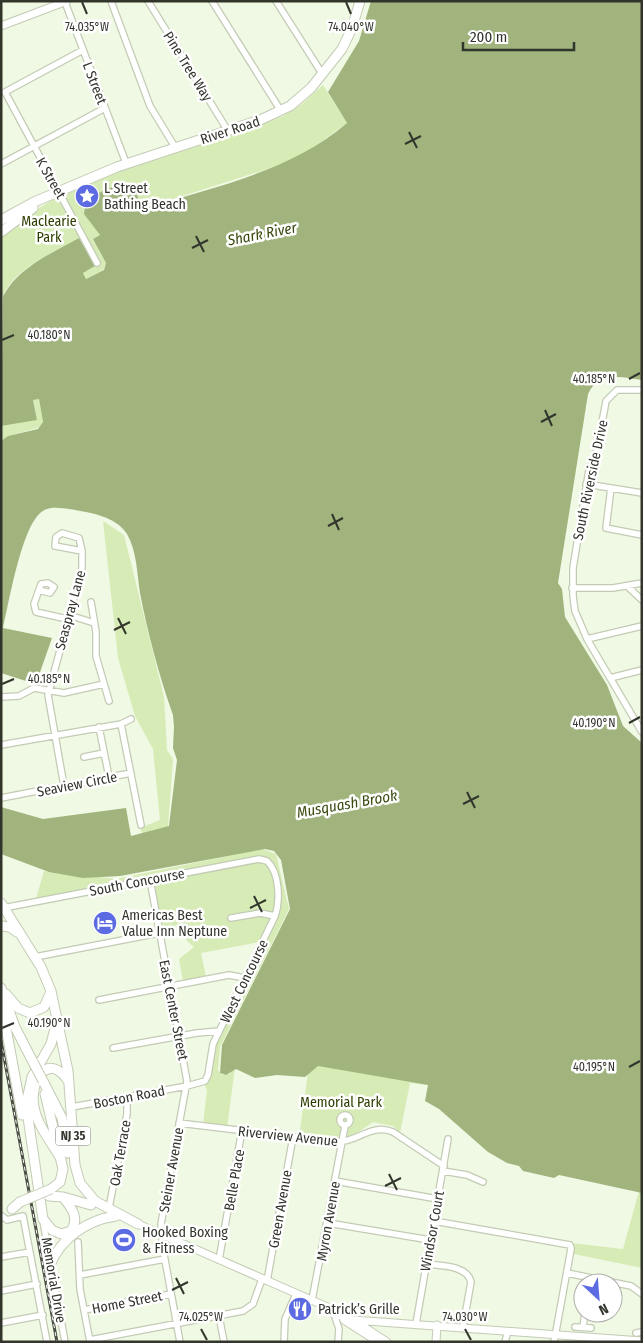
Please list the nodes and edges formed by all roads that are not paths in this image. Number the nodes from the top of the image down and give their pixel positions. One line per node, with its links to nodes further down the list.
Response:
1 (111, 1): 14 (street)
2 (148, 1): 12 (street, Pine Tree Way)
3 (212, 1): 11 (street)
4 (276, 1): 9 (street)
5 (360, 1): 9 (highway, River Road)
6 (64, 2): 7 (main road); 8 (street, L Street)
7 (1, 26)
8 (83, 50): 10 (street, L Street); 13 (street, K Street)
9 (323, 75): 11 (highway, River Road)
10 (105, 108): 13 (street); 15 (street, L Street)
11 (281, 111): 12 (highway, River Road)
12 (228, 131): 14 (highway, River Road)
13 (34, 146): 16 (street); 17 (street, K Street)
14 (175, 147): 15 (highway, River Road)
15 (126, 163): 17 (highway, River Road)
16 (1, 164)
17 (58, 192): 18 (highway, River Road); 21 (street, K Street)
18 (49, 196): 19 (highway, River Road); 20 (highway, River Road)
19 (1, 220)
20 (1, 232)
21 (98, 263)
22 (642, 390): 23 (street, South Riverside Drive)
23 (586, 484): 24 (street); 30 (street, South Riverside Drive)
24 (611, 488): 25 (street); 26 (street)
25 (642, 493)
26 (642, 535)
27 (82, 551): 27 (street); 34 (street, Seaspray Lane)
28 (642, 583): 29 (street)
29 (628, 586): 30 (street); 32 (street)
30 (572, 588): 37 (street, South Riverside Drive)
31 (39, 590): 34 (street)
32 (642, 600)
33 (91, 602): 35 (street)
34 (68, 617): 35 (street); 41 (street, Seaspray Lane)
35 (94, 623): 40 (street)
36 (642, 626): 37 (street)
37 (587, 639): 39 (street, South Riverside Drive)
38 (642, 670): 39 (street)
39 (610, 678): 47 (street, South Riverside Drive)
40 (104, 684): 41 (street); 43 (street)
41 (49, 691): 42 (street); 48 (street, Seaspray Lane)
42 (1, 697)
43 (109, 701)
44 (131, 718): 45 (street)
45 (121, 724): 46 (street); 52 (street, Seaview Circle)
46 (99, 728): 48 (street); 50 (street)
47 (642, 732)
48 (54, 736): 49 (street); 54 (street, Seaspray Lane)
49 (1, 745)
50 (104, 753): 51 (street); 53 (street)
51 (84, 757)
52 (131, 773): 53 (street, Seaview Circle); 56 (street)
53 (109, 777): 54 (street, Seaview Circle)
54 (64, 786): 55 (street, Seaview Circle)
55 (1, 798)
56 (141, 826)
57 (269, 862): 58 (street, South Concourse); 60 (street, West Concourse)
58 (150, 880): 59 (street, South Concourse); 63 (street, East Center Street)
59 (2, 906): 64 (highway, NJ 35)
60 (275, 916): 61 (street); 66 (street, West Concourse)
61 (231, 918)
62 (1, 926): 64 (highway)
63 (159, 933): 65 (street); 67 (street, East Center Street)
64 (20, 934): 65 (highway, NJ 35)
65 (35, 957): 69 (highway, NJ 35)
66 (246, 978): 67 (street); 73 (street, West Concourse)
67 (169, 986): 71 (street); 74 (street, East Center Street)
68 (1, 987): 69 (highway); 76 (highway, NJ 35, bridge)
69 (51, 992): 72 (highway, NJ 35)
70 (1, 1000): 87 (highway)
71 (99, 1000)
72 (58, 1016): 77 (highway, NJ 35); 87 (highway)
73 (219, 1031): 74 (street); 78 (street, West Concourse)
74 (179, 1036): 75 (street); 78 (street, East Center Street)
75 (113, 1048)
76 (42, 1081): 88 (highway); 95 (highway, NJ 35)
77 (69, 1082): 80 (highway, NJ 35); 88 (highway)
78 (187, 1084): 79 (street, Boston Road); 81 (street, Steiner Avenue)
79 (127, 1098): 80 (street, Boston Road); 97 (street, Oak Terrace)
80 (72, 1106): 97 (highway, NJ 35)
81 (179, 1122): 83 (street, Riverview Avenue); 104 (street, Steiner Avenue)
82 (345, 1126): 86 (street, Myron Avenue)
83 (242, 1130): 84 (street, Riverview Avenue); 110 (street, Belle Place)
84 (293, 1137): 86 (street, Riverview Avenue); 116 (street, Green Avenue)
85 (448, 1138): 89 (street, Windsor Court)
86 (343, 1142): 89 (street, Riverview Avenue); 90 (street, Myron Avenue)
87 (32, 1156): 100 (highway)
88 (61, 1159): 92 (highway)
89 (443, 1168): 91 (street); 94 (street, Windsor Court)
90 (335, 1181): 94 (street); 102 (street, Myron Avenue)
91 (483, 1182)
92 (50, 1192): 93 (highway); 96 (highway)
93 (63, 1197): 95 (highway); 100 (highway)
94 (438, 1199): 101 (street, Windsor Court)
95 (91, 1205): 99 (highway, NJ 35)
96 (19, 1208): 98 (street); 98 (street); 107 (street)
97 (109, 1208): 103 (highway, NJ 35)
98 (2, 1216)
99 (116, 1216): 103 (highway, NJ 35); 112 (highway)
100 (43, 1219): 112 (street, Memorial Drive)
101 (434, 1221): 105 (street, Windsor Court); 113 (street)
102 (328, 1223): 105 (street); 123 (street, Myron Avenue)
103 (138, 1224): 104 (main road, NJ 35)
104 (161, 1234): 109 (street, Steiner Avenue); 110 (main road, NJ 35)
105 (430, 1240): 111 (street, Windsor Court)
106 (78, 1242): 114 (street)
107 (30, 1252): 108 (street); 117 (street)
108 (1, 1258)
109 (165, 1259): 114 (street); 120 (street, Steiner Avenue)
110 (219, 1260): 116 (main road, NJ 35)
111 (426, 1264): 133 (street, Windsor Court); 135 (street)
112 (50, 1265): 146 (street, Memorial Drive)
113 (566, 1273): 115 (street); 141 (street)
114 (80, 1275): 124 (street)
115 (573, 1275)
116 (264, 1280): 121 (main road, NJ 35); 127 (street, Green Avenue)
117 (37, 1284): 119 (street); 126 (street)
118 (623, 1285): 122 (street)
119 (1, 1291)
120 (171, 1294): 124 (street, Home Street); 132 (street, Steiner Avenue)
121 (296, 1294): 123 (main road, NJ 35); 125 (main road, NJ 35); 149 (street)
122 (642, 1294)
123 (312, 1300): 125 (main road, NJ 35)
124 (84, 1310): 143 (street)
125 (337, 1313): 128 (main road); 129 (main road); 139 (street)
126 (43, 1316): 130 (street); 145 (street)
127 (219, 1316): 132 (street); 148 (street)
128 (374, 1320): 129 (main road); 133 (main road)
129 (350, 1321): 139 (street); 151 (main road); 152 (main road)
130 (1, 1323)
131 (584, 1323): 137 (street)
132 (177, 1324): 143 (street); 147 (street, Steiner Avenue)
133 (416, 1324): 134 (main road)
134 (437, 1325): 135 (main road); 153 (main road)
135 (463, 1327): 140 (main road)
136 (575, 1327): 137 (street)
137 (583, 1327): 138 (street)
138 (591, 1328)
139 (339, 1329): 150 (street)
140 (508, 1331): 141 (main road); 154 (street)
141 (555, 1338): 142 (main road)
142 (610, 1340): 144 (main road)
143 (90, 1341)
144 (642, 1341)
145 (47, 1342)
146 (65, 1342)
147 (180, 1342)
148 (224, 1342)
149 (284, 1342)
150 (338, 1342)
151 (378, 1342)
152 (387, 1342)
153 (436, 1342)
154 (505, 1342)

